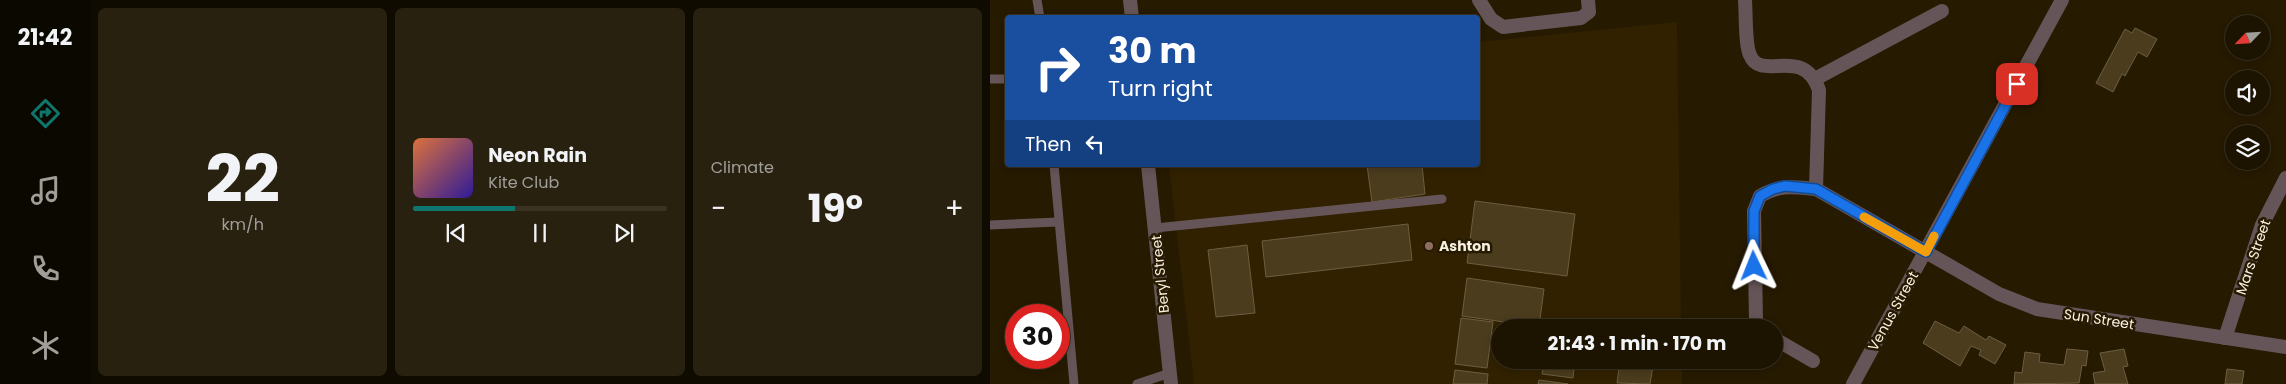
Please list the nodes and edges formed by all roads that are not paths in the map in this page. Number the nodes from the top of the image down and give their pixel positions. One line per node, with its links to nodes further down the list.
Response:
1 (1037, 0): 8 (lane)
2 (1130, 0): 9 (street)
3 (1479, 0): 4 (street)
4 (1588, 0)
5 (1745, 0): 10 (street)
6 (2062, 0): 21 (street, Venus Street)
7 (1942, 11): 10 (street)
8 (1040, 15)
9 (1132, 15)
10 (1815, 78): 16 (street)
11 (990, 79): 12 (lane)
12 (1005, 79)
13 (1054, 167): 18 (lane)
14 (1148, 167): 20 (street, Beryl Street)
15 (2286, 178): 23 (street, Mars Street)
16 (1816, 189): 21 (street, Sun Street); 22 (street)
17 (1442, 199): 20 (lane)
18 (1058, 222): 19 (lane); 28 (lane)
19 (990, 225)
20 (1155, 228): 27 (street, Beryl Street)
21 (1926, 252): 23 (street, Sun Street); 30 (street, Venus Street)
22 (1756, 319)
23 (2226, 338): 25 (street, Sun Street)
24 (1783, 344): 26 (street)
25 (2286, 347)
26 (1813, 361)
27 (1171, 378): 29 (lane)
28 (1074, 384)
29 (1137, 384)
30 (1853, 384)

